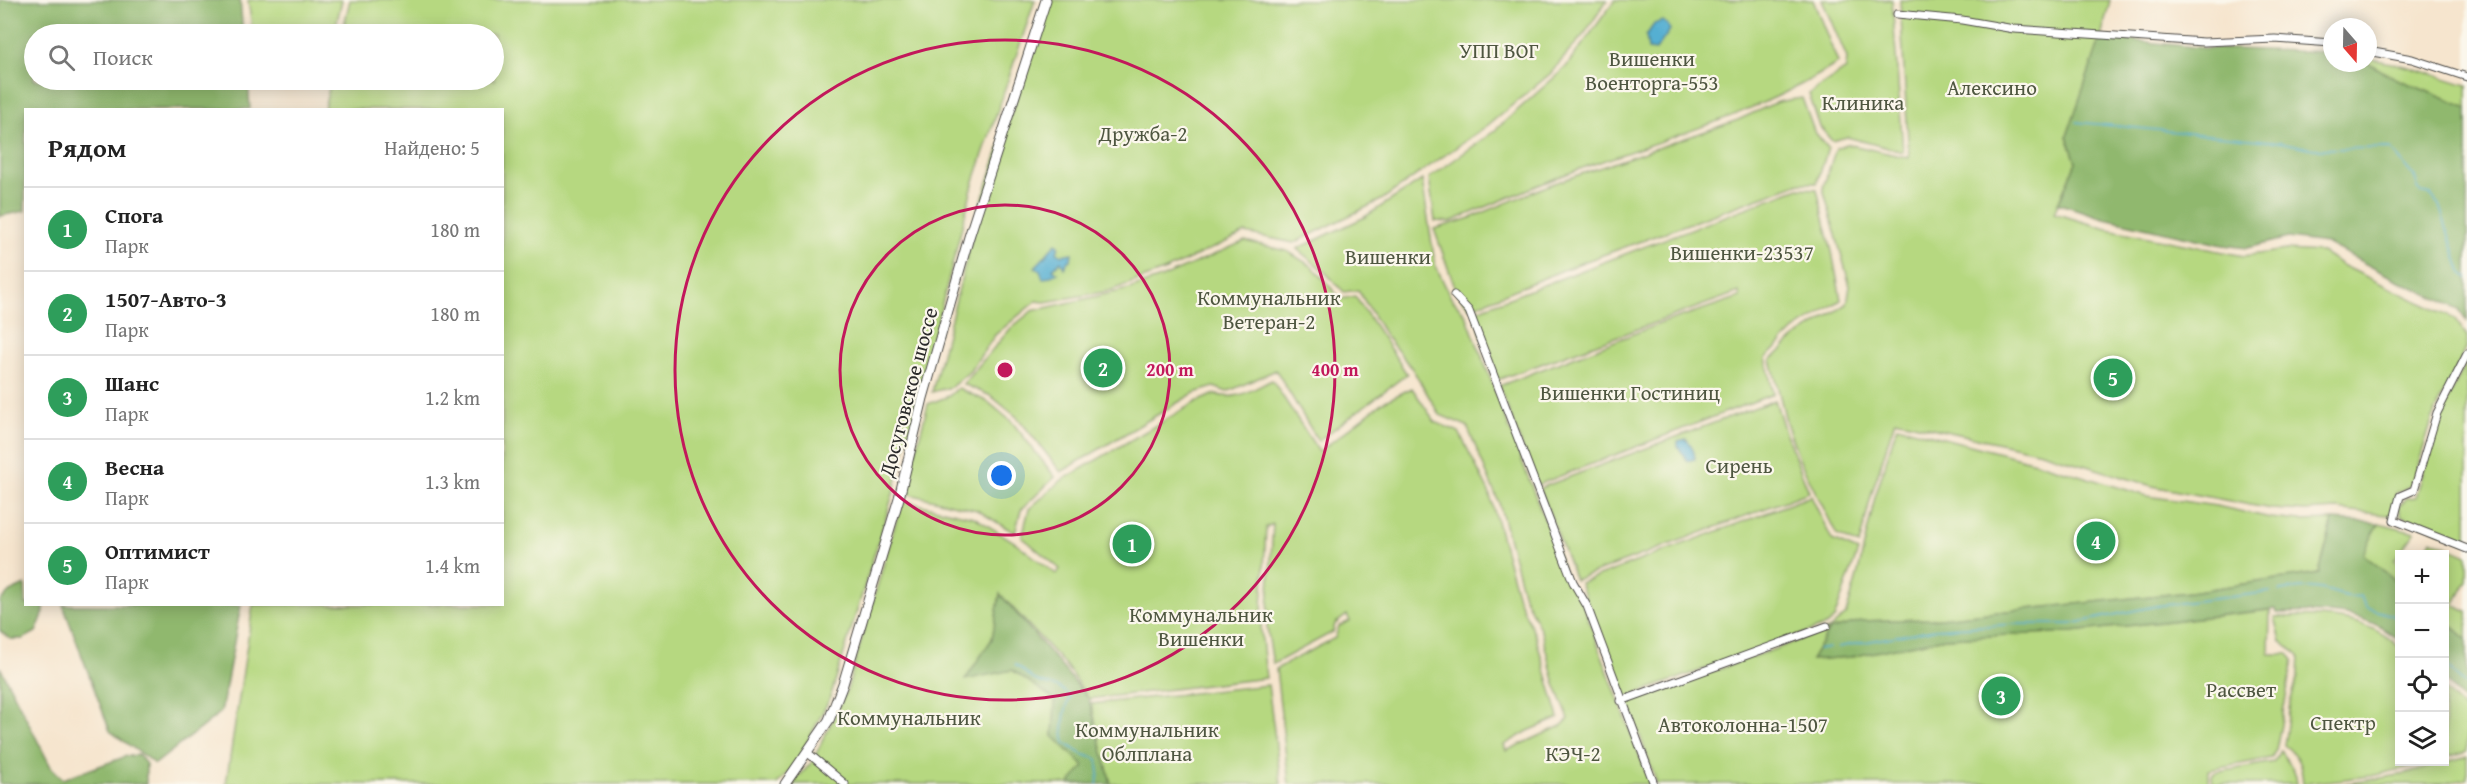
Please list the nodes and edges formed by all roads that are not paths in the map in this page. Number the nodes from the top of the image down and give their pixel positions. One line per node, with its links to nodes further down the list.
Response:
1 (1046, 0): 11 (main road, Досуговское шоссе)
2 (1897, 14): 3 (street)
3 (2323, 42)
4 (2377, 53): 5 (street)
5 (2467, 77)
6 (1454, 295): 10 (street)
7 (2467, 354): 8 (street)
8 (2467, 549)
9 (1827, 626): 10 (street)
10 (1621, 701): 14 (street)
11 (808, 753): 12 (main road, Досуговское шоссе); 13 (street)
12 (785, 784)
13 (845, 784)
14 (1654, 784)

